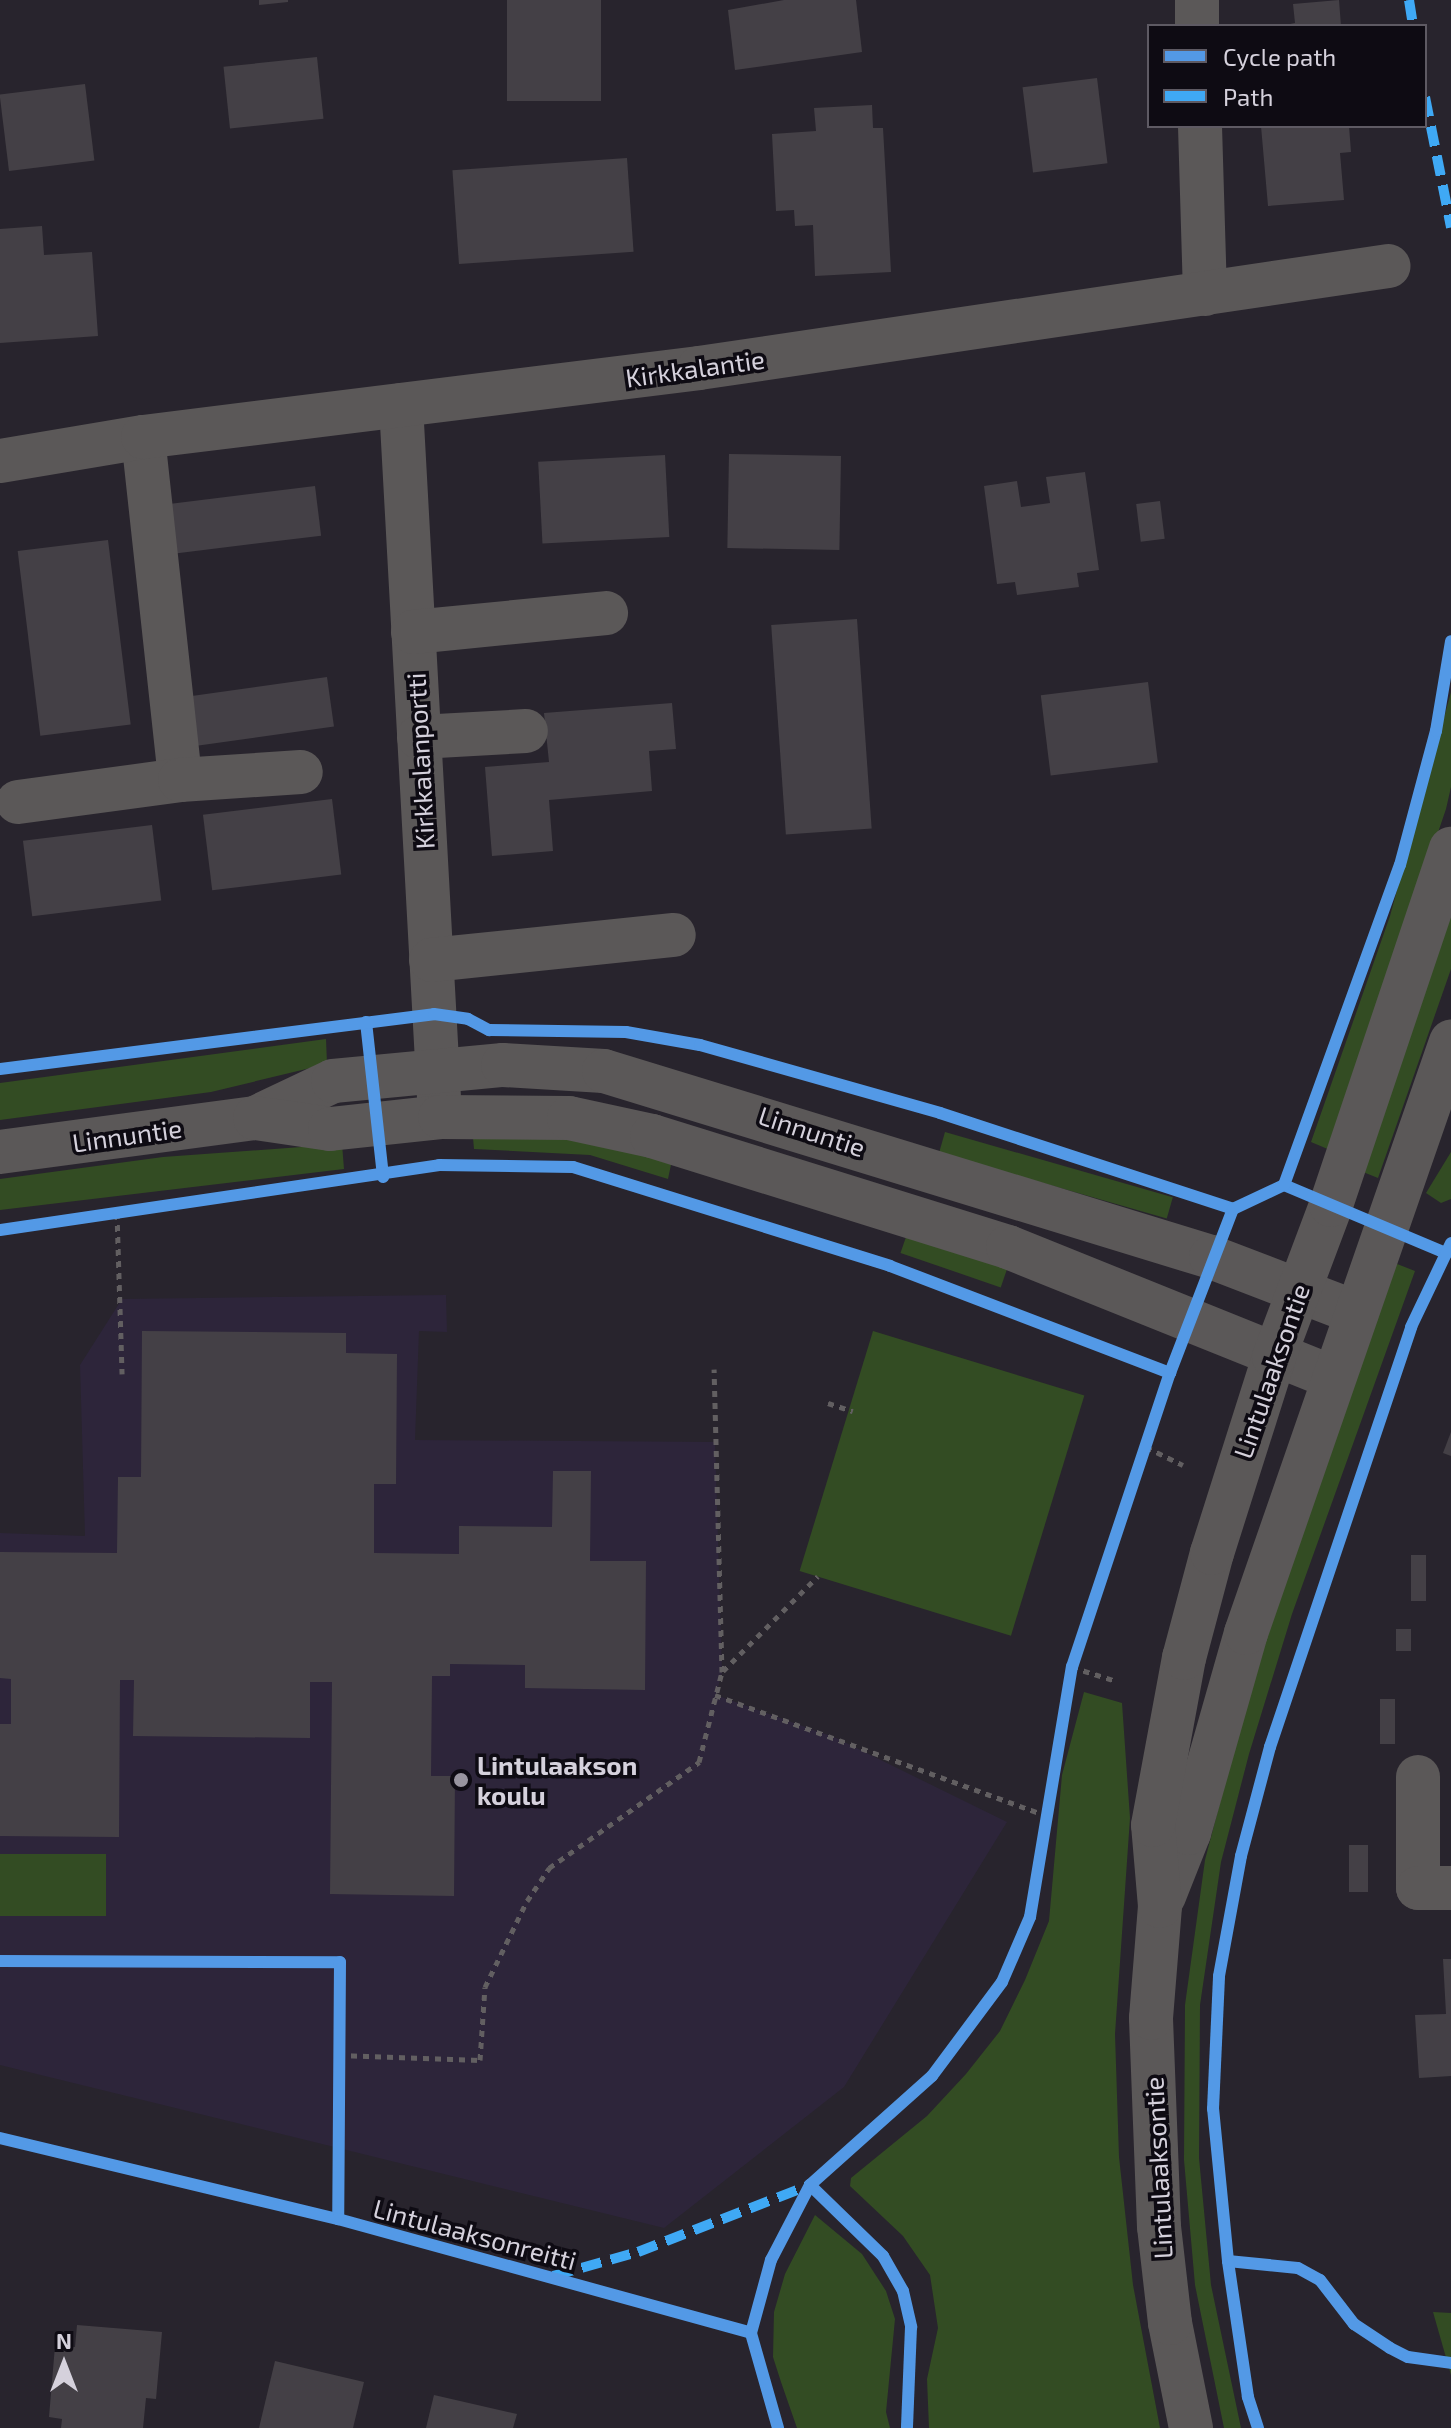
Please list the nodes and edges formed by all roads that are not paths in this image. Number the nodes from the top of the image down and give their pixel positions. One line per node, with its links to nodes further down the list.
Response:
1 (1197, 0): 2 (street)
2 (1197, 24)
3 (1200, 128): 5 (street)
4 (1389, 266): 5 (street, Kirkkalantie)
5 (1205, 294): 6 (street, Kirkkalantie)
6 (401, 405): 7 (street, Kirkkalantie); 10 (street, Kirkkalanportti)
7 (143, 437): 8 (street, Kirkkalantie); 14 (street)
8 (0, 461)
9 (606, 613): 10 (street)
10 (413, 632): 12 (street, Kirkkalanportti)
11 (526, 731): 12 (street)
12 (419, 737): 18 (street, Kirkkalanportti)
13 (301, 772): 14 (street)
14 (180, 780): 15 (street)
15 (18, 802)
16 (1451, 849): 24 (street, Lintulaaksontie)
17 (674, 935): 18 (street)
18 (431, 960): 20 (street, Kirkkalanportti)
19 (1451, 1042): 25 (street, Lintulaaksontie)
20 (437, 1068): 21 (street, Kirkkalanportti); 22 (street, Linnuntie); 24 (street, Linnuntie)
21 (440, 1117): 22 (street, Linnuntie); 26 (street, Linnuntie)
22 (255, 1118): 23 (street, Linnuntie)
23 (0, 1152)
24 (1298, 1290): 25 (street, Linnuntie); 26 (street, Lintulaaksontie)
25 (1357, 1313): 27 (street, Lintulaaksontie)
26 (1274, 1357): 27 (street, Linnuntie); 30 (street, Lintulaaksontie)
27 (1334, 1378): 30 (street, Lintulaaksontie)
28 (1418, 1777): 29 (street)
29 (1451, 1888)
30 (1160, 1906): 31 (street, Lintulaaksontie)
31 (1191, 2428)

